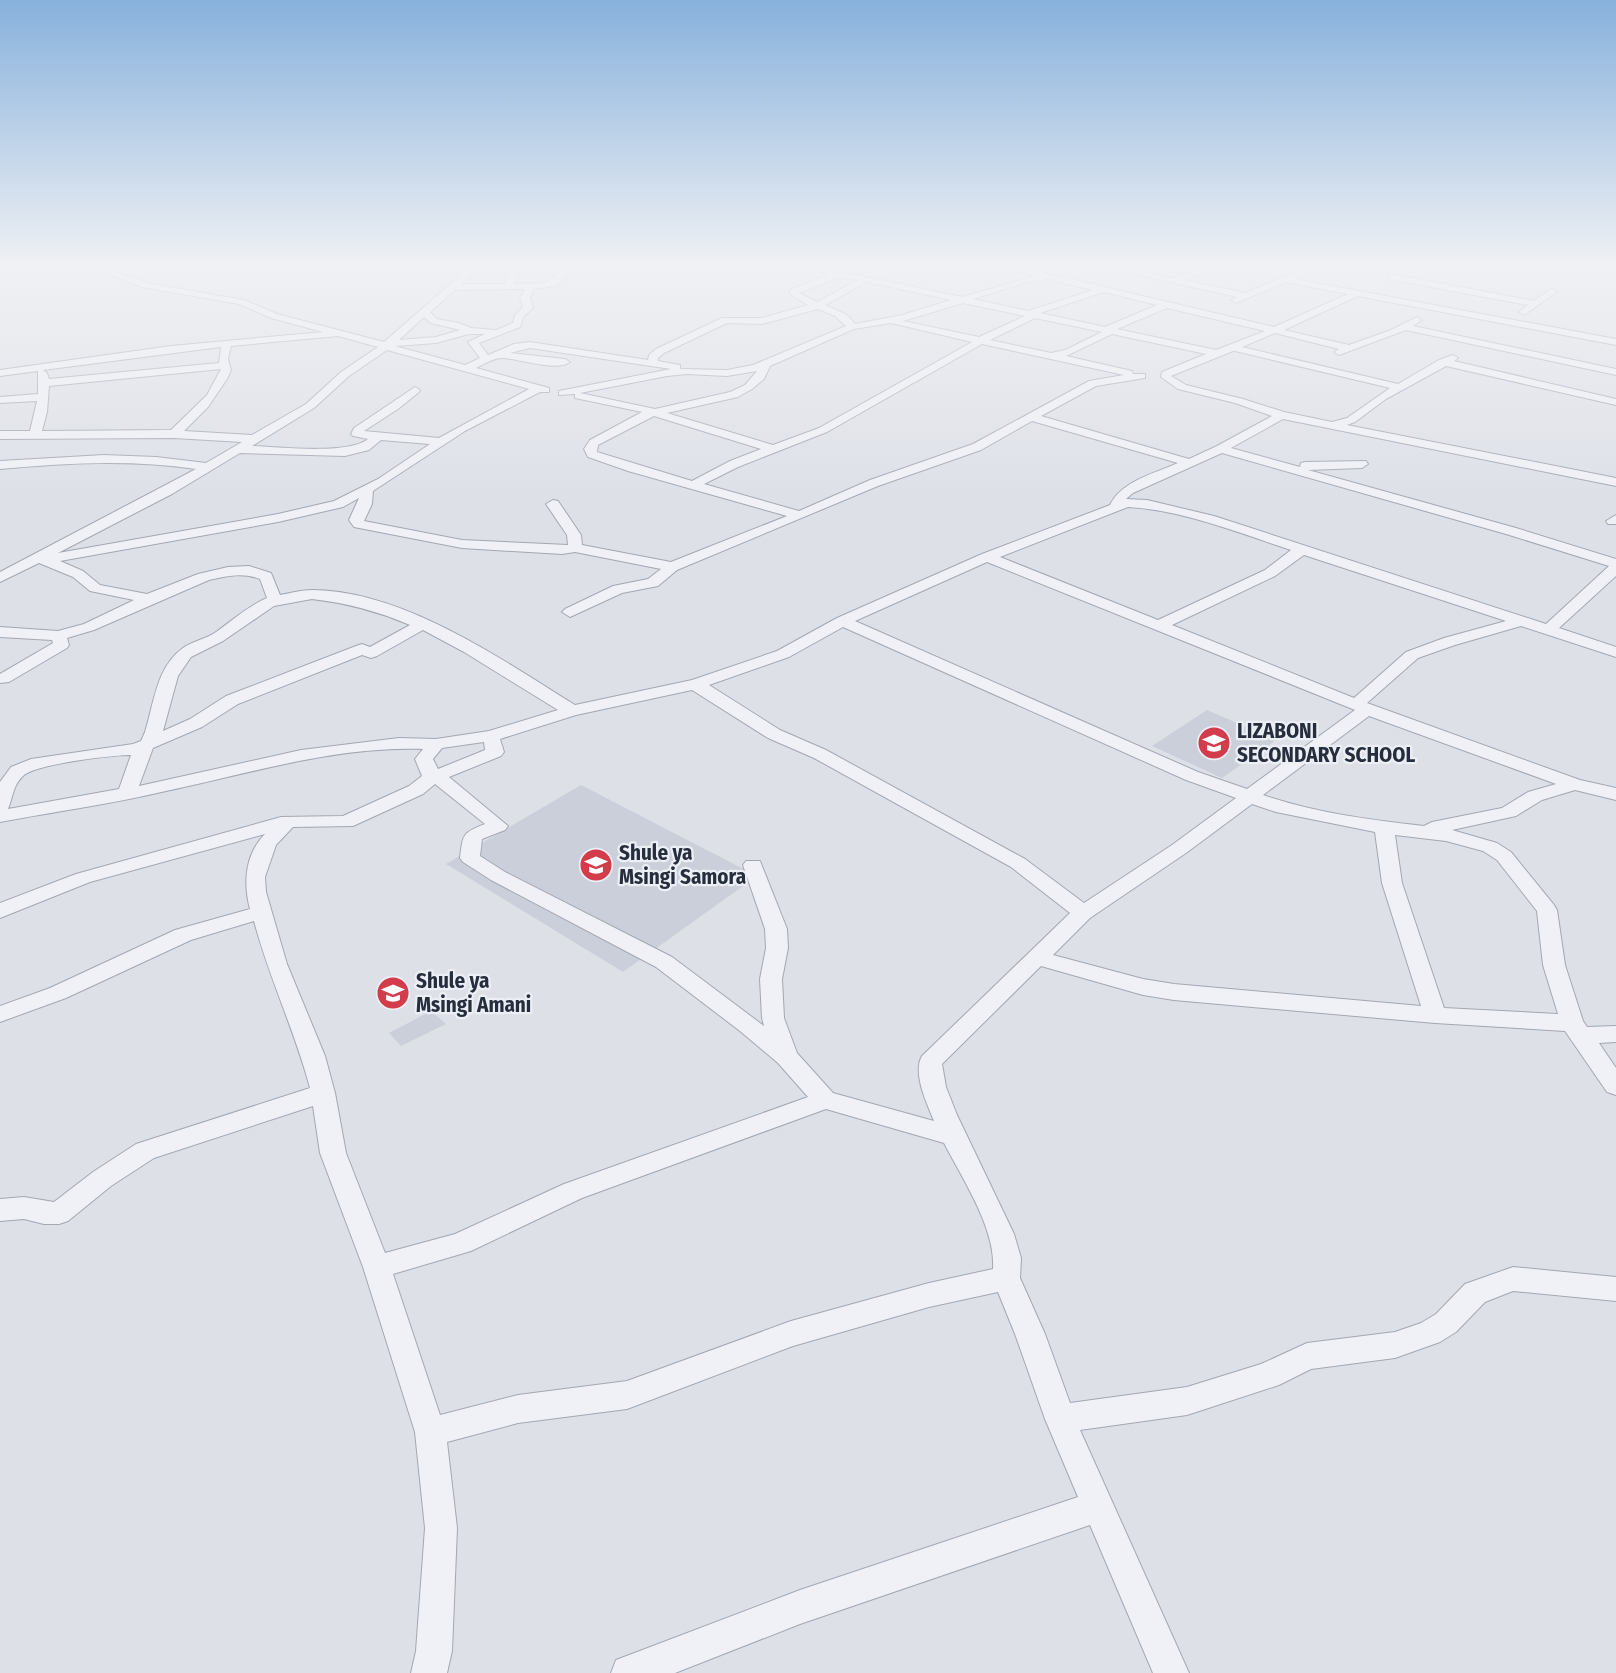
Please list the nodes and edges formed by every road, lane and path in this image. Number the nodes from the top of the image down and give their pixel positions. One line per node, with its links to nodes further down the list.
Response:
1 (227, 344): 24 (street); 27 (street)
2 (382, 344): 15 (street)
3 (395, 344): 15 (street)
4 (474, 344): 20 (street)
5 (674, 344): 22 (street)
6 (812, 344): 23 (street)
7 (975, 344): 52 (street)
8 (1001, 344): 19 (street)
9 (1084, 344): 19 (street)
10 (1176, 344): 18 (street)
11 (1243, 344): 16 (street)
12 (1334, 344): 17 (street)
13 (1360, 344): 17 (street)
14 (1482, 344): 21 (street); 29 (street)
15 (386, 345): 26 (street); 49 (street)
16 (1235, 348): 18 (street); 25 (street)
17 (1349, 348): 25 (street)
18 (1220, 354): 33 (street)
19 (1053, 355): 31 (street)
20 (486, 360): 22 (street); 26 (street)
21 (1443, 362): 34 (street); 40 (street)
22 (653, 363): 28 (street)
23 (766, 364): 28 (street); 41 (street)
24 (224, 366): 32 (street); 46 (street)
25 (1310, 367): 34 (street)
26 (466, 368): 35 (street)
27 (35, 369): 30 (street); 32 (street)
28 (695, 372): 37 (street)
29 (1616, 372)
30 (0, 373)
31 (1141, 376): 33 (street); 43 (street)
32 (44, 383): 38 (street)
33 (1182, 387): 42 (street)
34 (1399, 387): 44 (street)
35 (538, 388): 37 (street); 50 (street)
36 (415, 390): 48 (street)
37 (564, 393): 41 (street)
38 (42, 397): 39 (street); 45 (street)
39 (0, 399)
40 (1616, 402)
41 (651, 413): 52 (street); 60 (street)
42 (1281, 415): 44 (street); 53 (street)
43 (1030, 417): 54 (street); 64 (street)
44 (1334, 424): 59 (street)
45 (35, 434): 46 (street); 47 (street)
46 (174, 434): 49 (street)
47 (0, 435)
48 (377, 437): 50 (street); 51 (street)
49 (256, 439): 51 (street)
50 (443, 442): 61 (street)
51 (239, 449): 58 (street)
52 (773, 449): 60 (street)
53 (1221, 449): 54 (street); 57 (street)
54 (1191, 463): 63 (street)
55 (1362, 464): 57 (street)
56 (0, 465): 58 (street)
57 (1282, 466): 69 (street)
58 (209, 467): 68 (street)
59 (1616, 482)
60 (695, 484): 64 (street)
61 (367, 490): 65 (street); 68 (street)
62 (553, 504): 65 (street)
63 (1116, 506): 66 (street); 67 (street)
64 (800, 515): 70 (street)
65 (575, 548): 70 (street)
66 (1301, 550): 76 (street); 78 (street)
67 (987, 557): 75 (street); 78 (street)
68 (39, 560): 71 (street); 72 (street)
69 (1616, 566): 79 (street)
70 (672, 567): 74 (street)
71 (0, 579)
72 (149, 599): 73 (street); 81 (street)
73 (275, 600): 77 (street); 88 (street)
74 (570, 612)
75 (842, 621): 84 (street); 94 (street)
76 (1521, 621): 79 (street); 85 (street)
77 (422, 624): 86 (street); 88 (street)
78 (1158, 626): 85 (street)
79 (1548, 630): 82 (street)
80 (0, 632): 81 (street)
81 (58, 636): 83 (street)
82 (1616, 652)
83 (7, 675)
84 (695, 684): 86 (street); 103 (street)
85 (1362, 707): 91 (street); 94 (street)
86 (572, 711): 87 (street)
87 (491, 736): 89 (street); 90 (street)
88 (146, 744): 92 (street); 95 (street)
89 (436, 744): 90 (street); 92 (street)
90 (433, 774): 97 (street); 109 (street)
91 (1574, 784): 93 (street); 99 (street)
92 (127, 794): 96 (street)
93 (1616, 794)
94 (1250, 797): 98 (street); 103 (street)
95 (0, 807)
96 (0, 816)
97 (288, 821): 101 (street); 102 (street)
98 (1384, 827): 99 (street); 106 (street)
99 (1420, 831): 107 (street)
100 (753, 865): 109 (street)
101 (0, 911)
102 (262, 912): 105 (street); 111 (street)
103 (1083, 913): 104 (street)
104 (1036, 958): 106 (street); 113 (street)
105 (0, 1014)
106 (1435, 1015): 107 (street)
107 (1576, 1029): 108 (street); 110 (street)
108 (1616, 1034)
109 (786, 1057): 112 (street)
110 (1616, 1086)
111 (323, 1093): 114 (street); 115 (street)
112 (825, 1100): 113 (street); 115 (street)
113 (952, 1135): 116 (street)
114 (0, 1210)
115 (377, 1267): 119 (street)
116 (1006, 1278): 118 (street); 119 (street)
117 (1616, 1289): 118 (street)
118 (1060, 1419): 120 (street)
119 (430, 1432): 121 (street)
120 (1099, 1506): 122 (street); 123 (street)
121 (429, 1673)
122 (629, 1673)
123 (1171, 1673)

